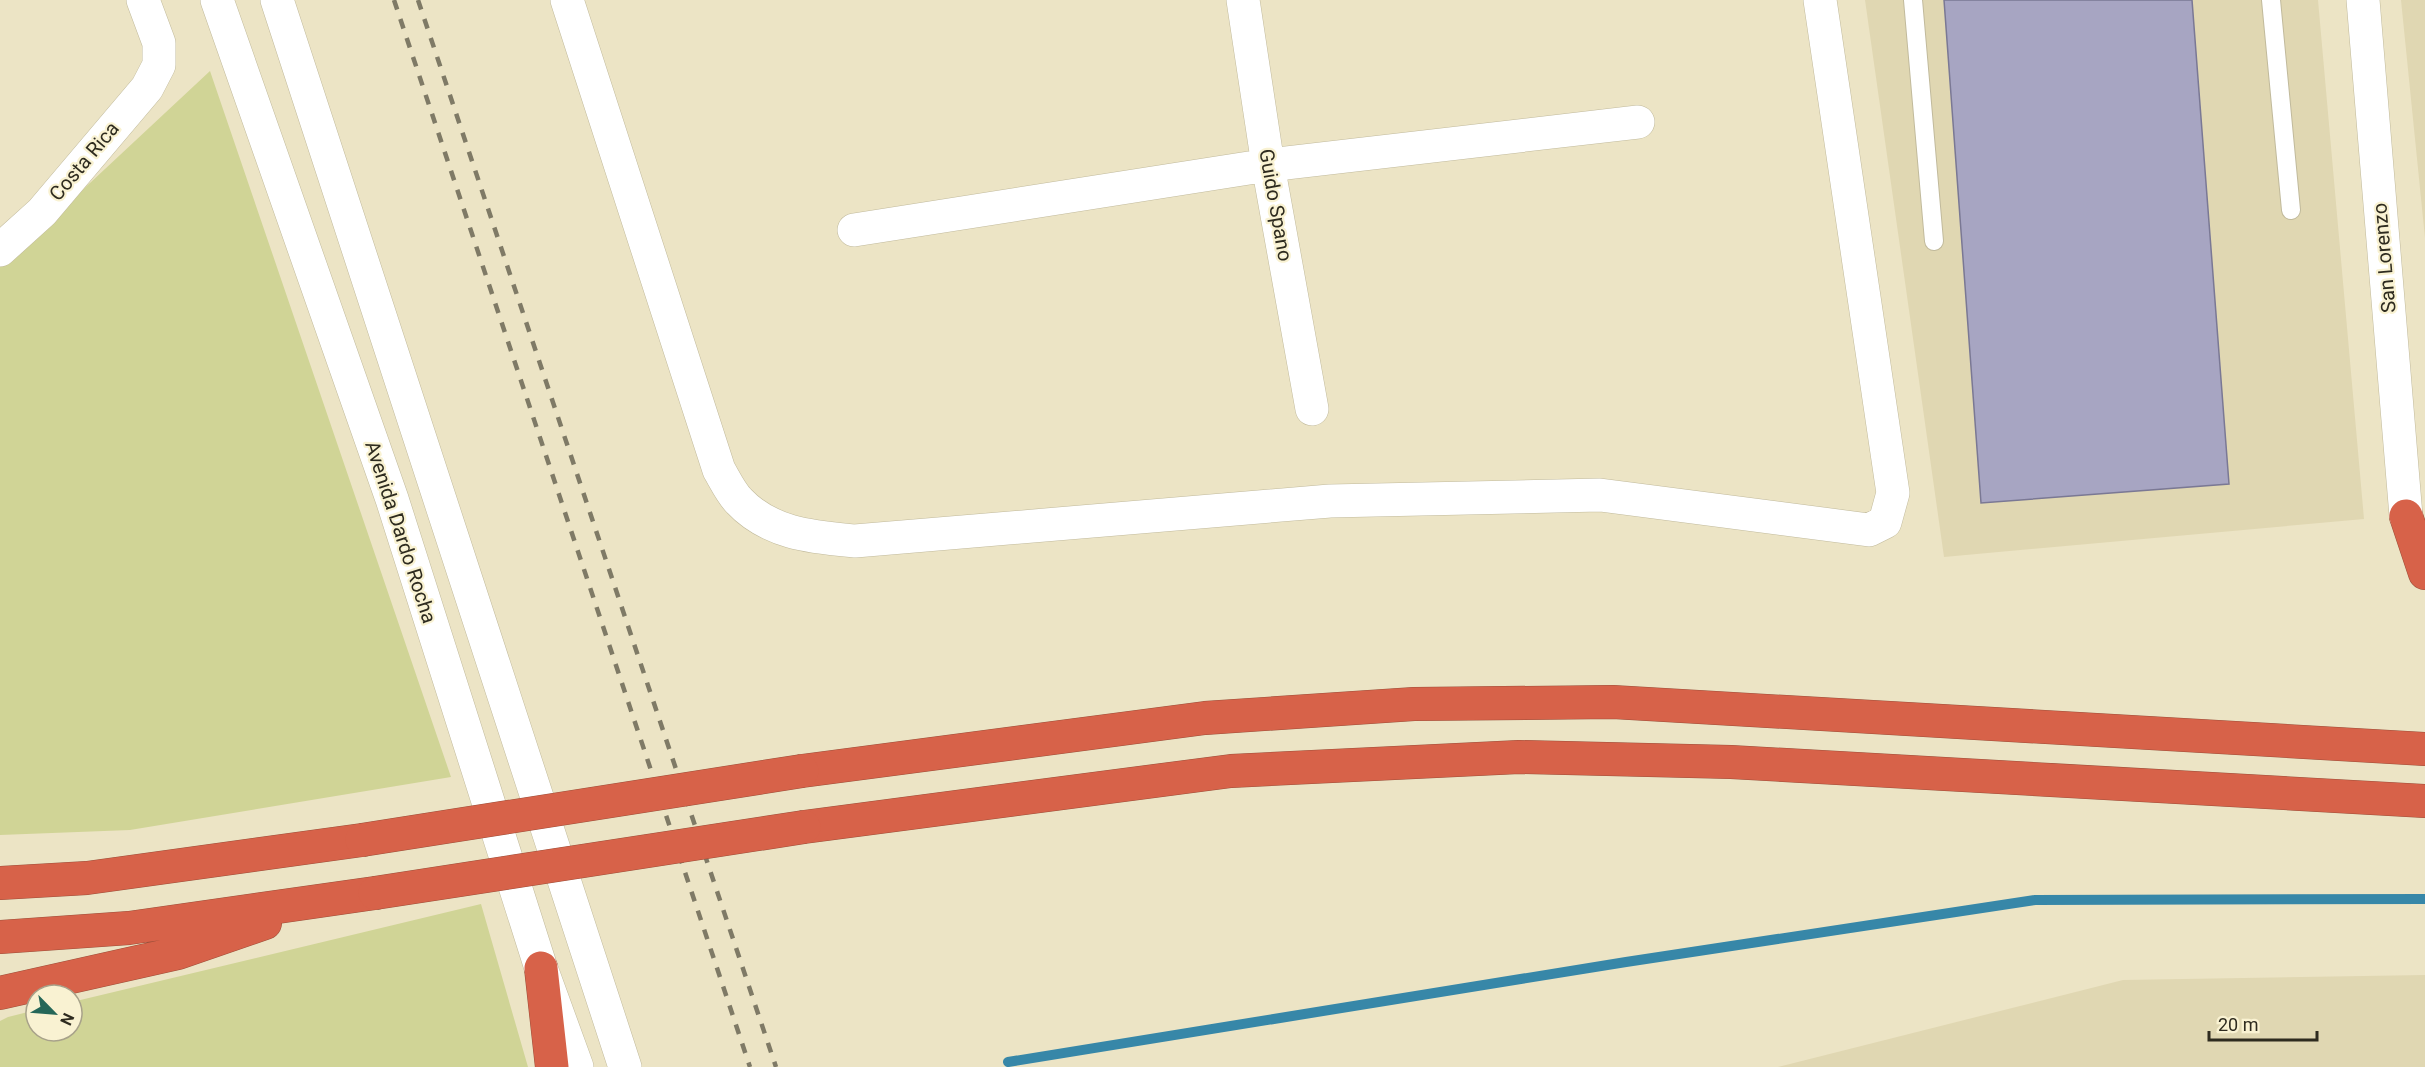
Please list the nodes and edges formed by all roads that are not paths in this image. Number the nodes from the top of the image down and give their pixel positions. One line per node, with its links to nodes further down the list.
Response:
1 (142, 0): 15 (street, Costa Rica)
2 (217, 0): 24 (street, Avenida Dardo Rocha)
3 (277, 0): 28 (street)
4 (567, 0): 6 (street)
5 (1243, 0): 11 (street, Guido Spano)
6 (1820, 0)
7 (1913, 0): 14 (lane)
8 (2271, 0): 12 (lane)
9 (2363, 0): 17 (street, San Lorenzo)
10 (1638, 122): 11 (street)
11 (1268, 165): 13 (street); 16 (street, Guido Spano)
12 (2291, 210)
13 (854, 230)
14 (1934, 241)
15 (0, 250)
16 (1312, 409)
17 (2406, 516): 18 (highway)
18 (2425, 573)
19 (2425, 749): 21 (highway, bridge)
20 (2425, 801): 22 (highway, bridge)
21 (0, 883)
22 (340, 898): 23 (highway); 25 (highway)
23 (0, 937)
24 (542, 968): 26 (highway); 27 (street, Avenida Dardo Rocha)
25 (0, 993)
26 (552, 1067)
27 (577, 1067)
28 (625, 1067)

